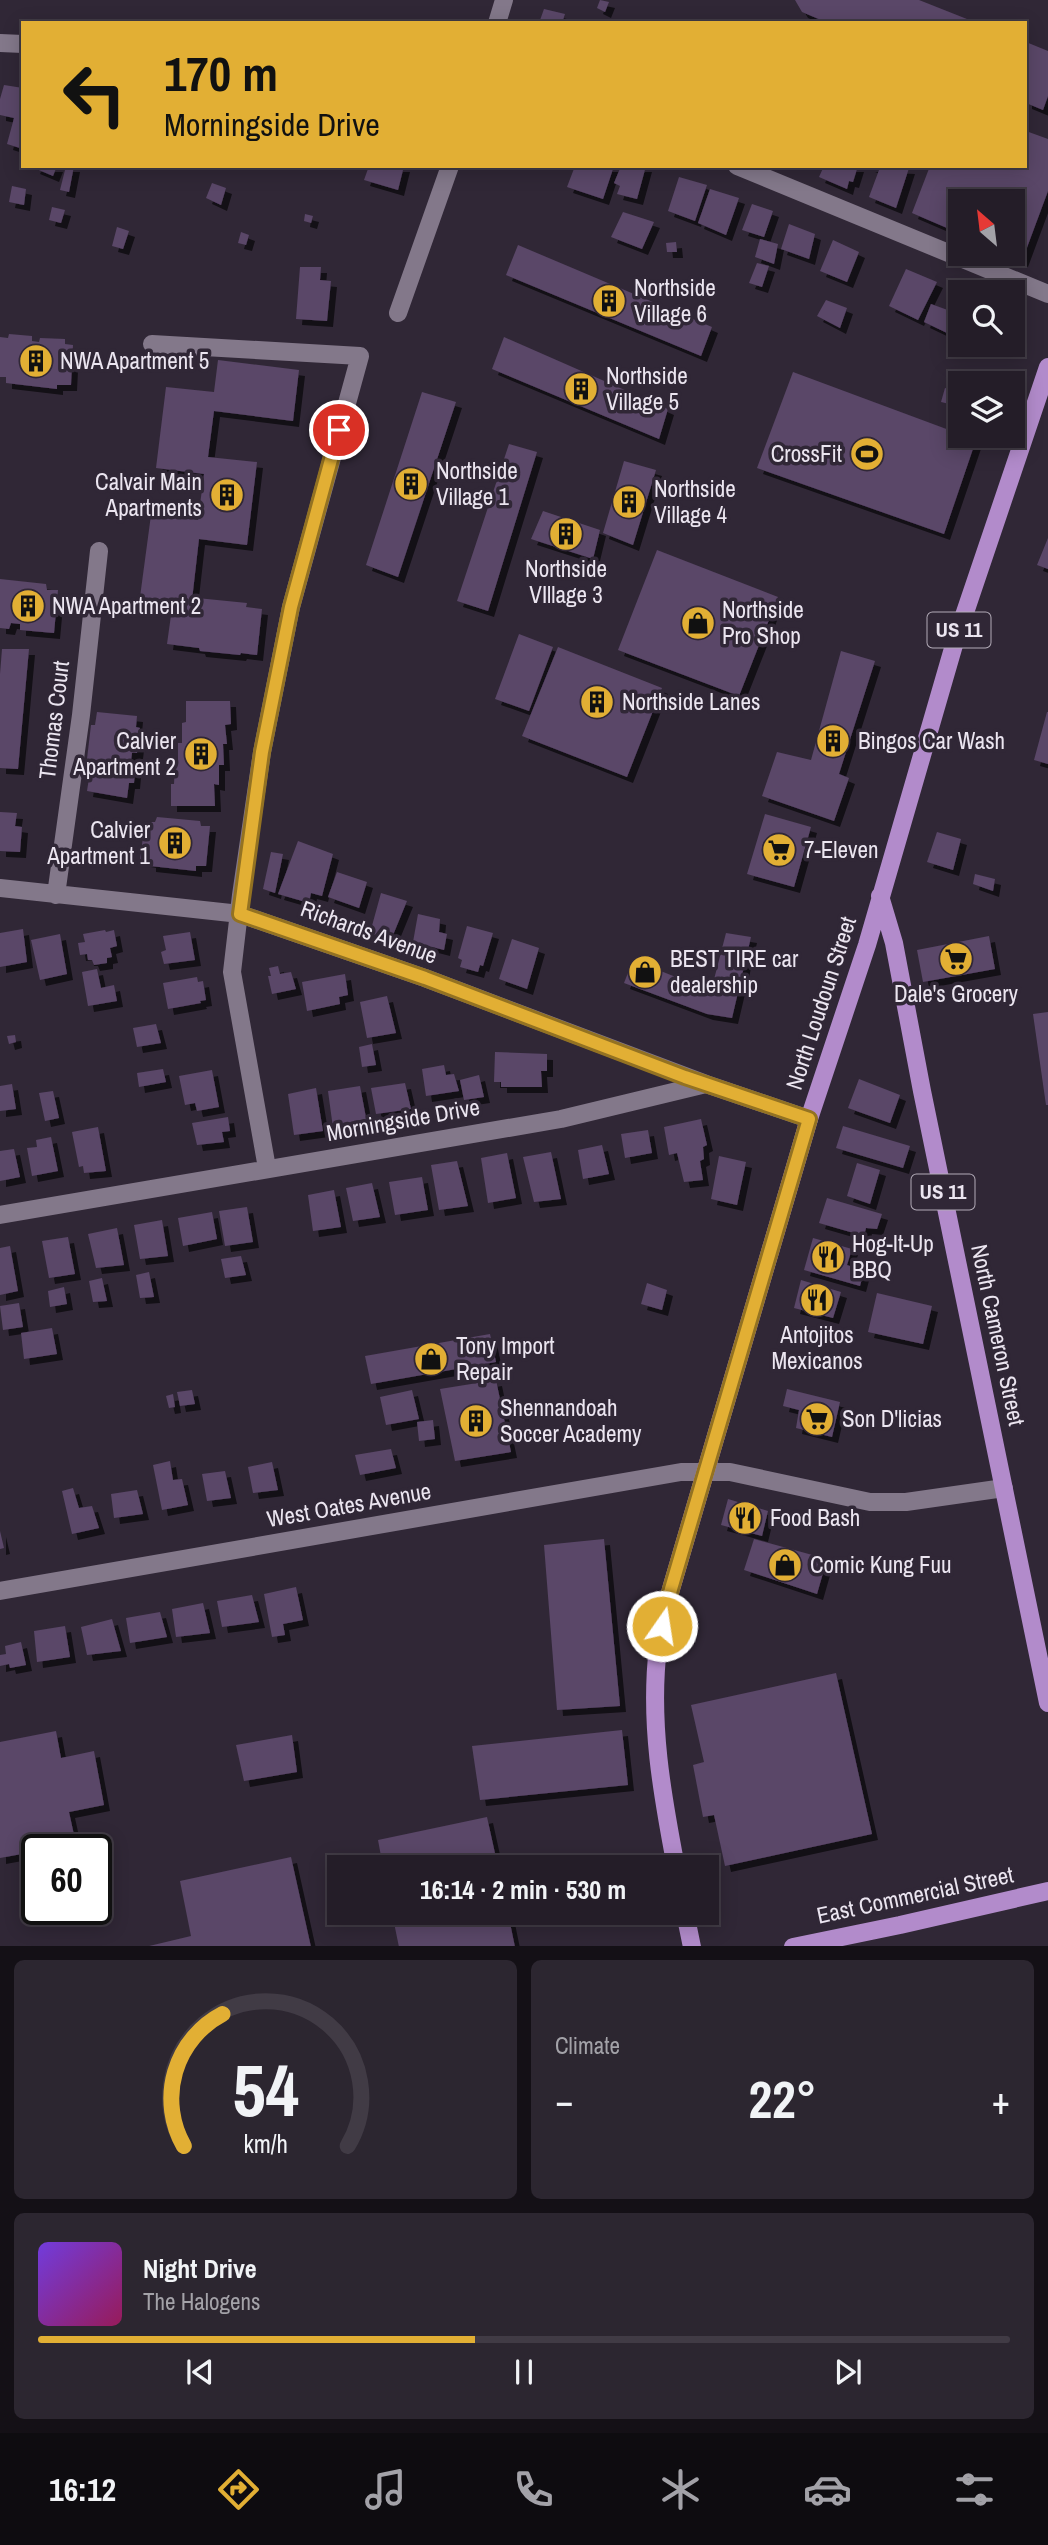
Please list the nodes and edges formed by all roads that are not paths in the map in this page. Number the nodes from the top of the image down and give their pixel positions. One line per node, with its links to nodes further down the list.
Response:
1 (504, 0): 2 (street)
2 (498, 21)
3 (0, 43): 4 (street)
4 (21, 44)
5 (449, 168): 8 (street)
6 (742, 168): 7 (street)
7 (1048, 294)
8 (398, 313)
9 (152, 344): 15 (street)
10 (1048, 367): 14 (main road, North Loudoun Street / US 11)
11 (99, 551): 13 (street, Thomas Court)
12 (0, 888): 13 (street, Richards Avenue)
13 (56, 895): 15 (street, Richards Avenue)
14 (880, 896): 16 (main road, North Loudoun Street / US 11); 17 (main road, North Cameron Street / US 11)
15 (240, 914): 18 (street, Richards Avenue); 20 (street)
16 (867, 945): 17 (main road); 19 (main road, North Loudoun Street / US 11)
17 (896, 952): 23 (main road, North Cameron Street / US 11)
18 (706, 1084): 19 (street); 20 (street, Morningside Drive)
19 (809, 1119): 22 (main road, North Loudoun Street / US 11)
20 (267, 1168): 21 (street, Morningside Drive)
21 (0, 1215)
22 (707, 1471): 23 (street, West Oates Avenue); 24 (street, West Oates Avenue); 26 (main road, North Loudoun Street / US 11)
23 (1004, 1488): 25 (main road, North Cameron Street / US 11)
24 (0, 1591)
25 (1048, 1703)
26 (674, 1855)
27 (1048, 1891): 30 (main road, East Commercial Street)
28 (687, 1925): 29 (main road)
29 (692, 1946)
30 (798, 1946)

